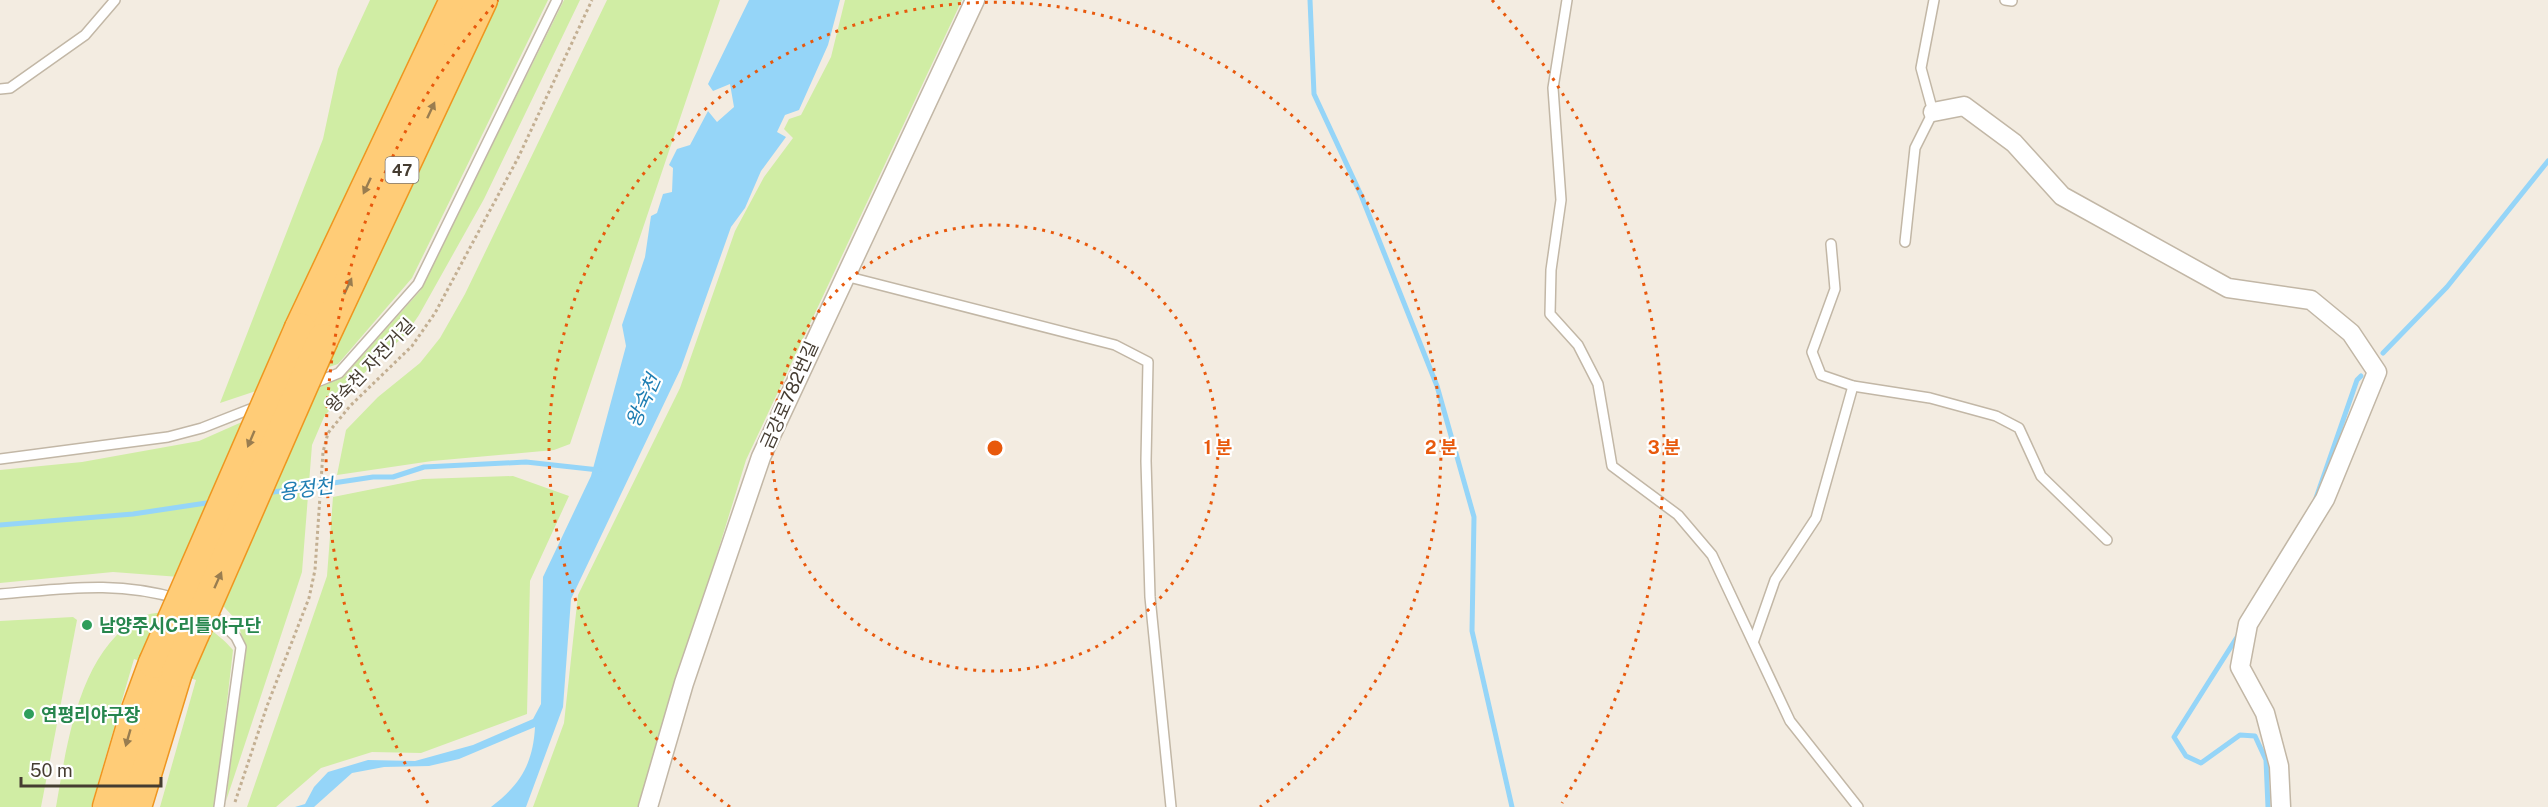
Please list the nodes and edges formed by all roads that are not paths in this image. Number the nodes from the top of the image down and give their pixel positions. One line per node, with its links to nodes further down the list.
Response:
1 (115, 0): 8 (lane)
2 (455, 0): 13 (highway, 47, one-way to 13)
3 (482, 0): 13 (highway, 47, one-way to 3)
4 (557, 0): 15 (lane)
5 (975, 0): 12 (street, 금강로782번길)
6 (1567, 0): 18 (lane)
7 (1934, 0): 9 (lane)
8 (0, 89)
9 (1933, 112): 10 (lane); 26 (street)
10 (1905, 242)
11 (1831, 244): 14 (lane)
12 (844, 275): 23 (street, 금강로782번길); 24 (lane)
13 (311, 333): 19 (highway, 47, bridge)
14 (1853, 386): 16 (lane); 18 (lane)
15 (0, 459)
16 (2107, 540)
17 (0, 594): 22 (lane)
18 (1754, 640): 25 (lane)
19 (166, 668): 20 (highway, 47, one-way to 20); 21 (highway, 47)
20 (108, 807)
21 (136, 807)
22 (219, 807)
23 (648, 807)
24 (1171, 807)
25 (1858, 807)
26 (2281, 807)

